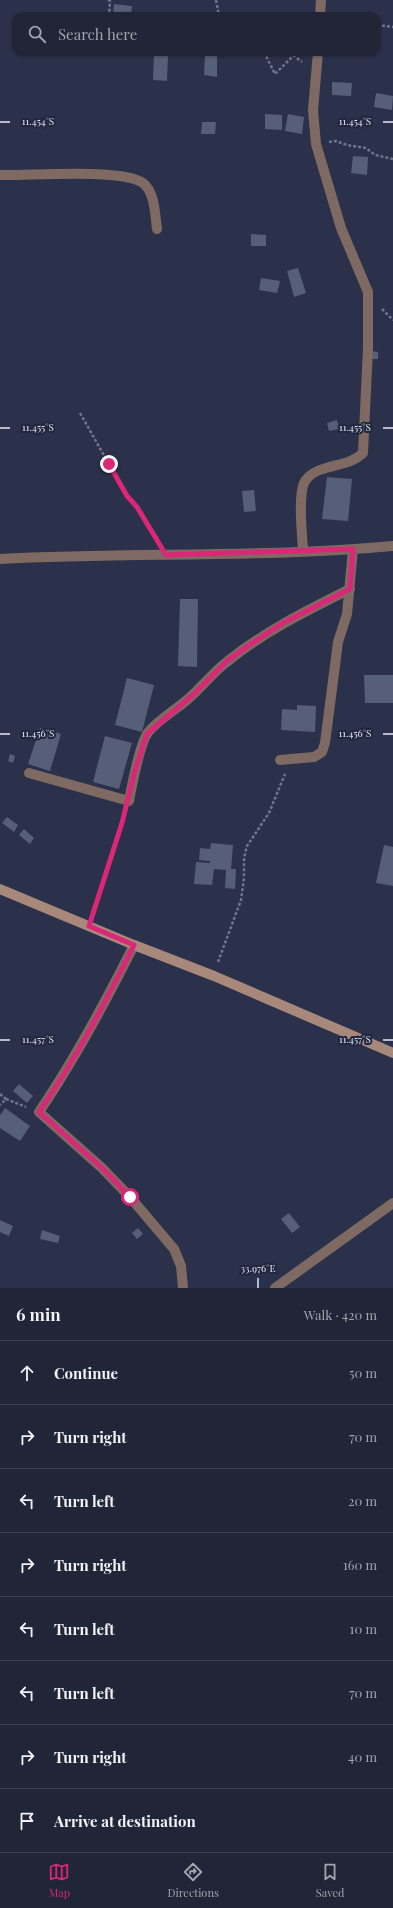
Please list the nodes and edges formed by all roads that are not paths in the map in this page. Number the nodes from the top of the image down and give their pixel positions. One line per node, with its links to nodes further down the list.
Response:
1 (321, 0): 2 (street)
2 (320, 12)
3 (318, 56): 8 (street)
4 (0, 175): 5 (street)
5 (157, 229)
6 (393, 546): 7 (street)
7 (353, 549): 8 (street); 10 (street)
8 (302, 550): 9 (street)
9 (0, 559)
10 (350, 589): 11 (street); 12 (street)
11 (280, 760)
12 (29, 773)
13 (0, 889): 14 (street)
14 (134, 945): 15 (street); 17 (street)
15 (393, 1053)
16 (393, 1203): 18 (street)
17 (183, 1288)
18 (274, 1288)

